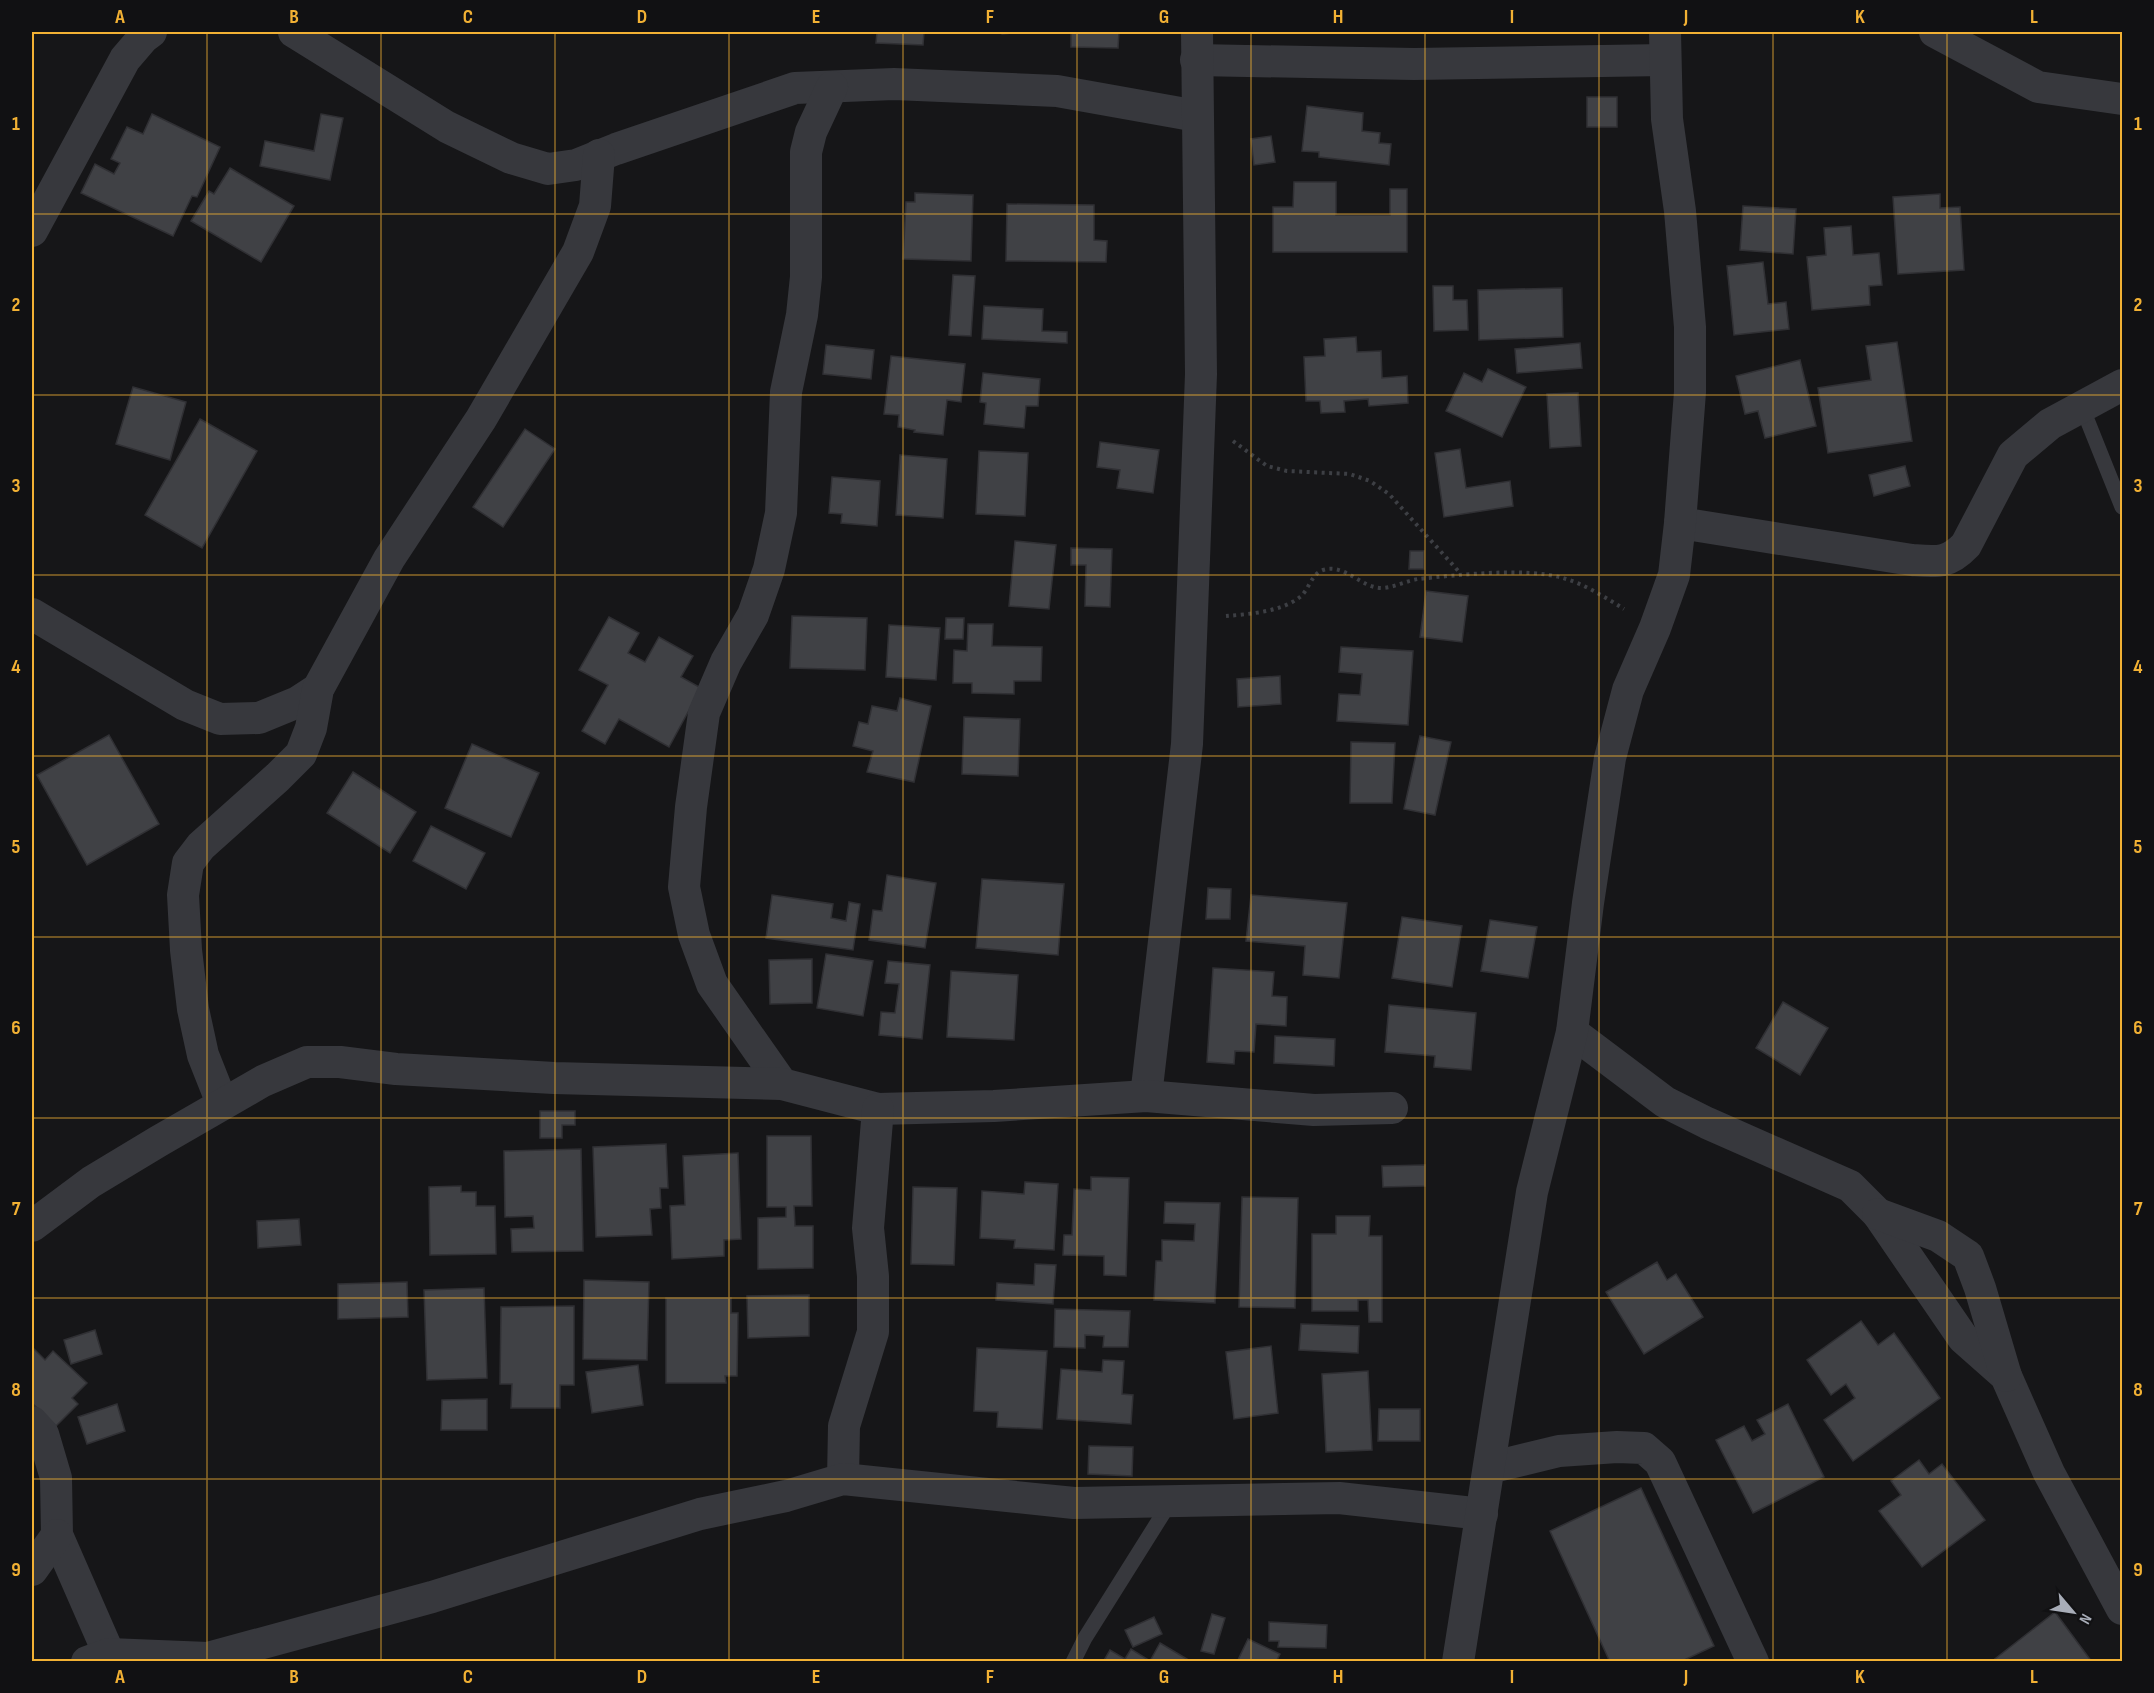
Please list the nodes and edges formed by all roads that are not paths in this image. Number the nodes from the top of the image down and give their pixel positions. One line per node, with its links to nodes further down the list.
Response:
1 (151, 32): 10 (street)
2 (1935, 32): 7 (street)
3 (298, 33): 9 (street)
4 (1196, 46): 5 (street); 8 (street)
5 (1665, 46): 14 (street)
6 (832, 87): 8 (street); 9 (street); 18 (street)
7 (2122, 99)
8 (1197, 116): 19 (street)
9 (599, 156): 16 (street)
10 (32, 231)
11 (2122, 385): 12 (street)
12 (2082, 407): 13 (lane); 14 (street)
13 (2122, 507)
14 (1680, 523): 17 (street)
15 (32, 614): 16 (street)
16 (318, 689): 20 (street)
17 (1572, 1032): 23 (street); 27 (street)
18 (782, 1084): 20 (street); 22 (street)
19 (1146, 1096): 21 (street); 22 (street)
20 (222, 1103): 24 (street)
21 (1392, 1107)
22 (878, 1109): 28 (street)
23 (1878, 1214): 25 (street); 25 (street)
24 (32, 1226)
25 (2006, 1376): 33 (street)
26 (32, 1422): 31 (street)
27 (1489, 1468): 30 (street); 38 (street)
28 (843, 1479): 29 (street); 35 (street)
29 (1171, 1501): 30 (street); 36 (lane)
30 (1482, 1514): 37 (street)
31 (57, 1535): 32 (street); 34 (street)
32 (32, 1569)
33 (2122, 1609)
34 (98, 1658): 35 (street)
35 (210, 1660)
36 (1073, 1662)
37 (1458, 1662)
38 (1753, 1662)

